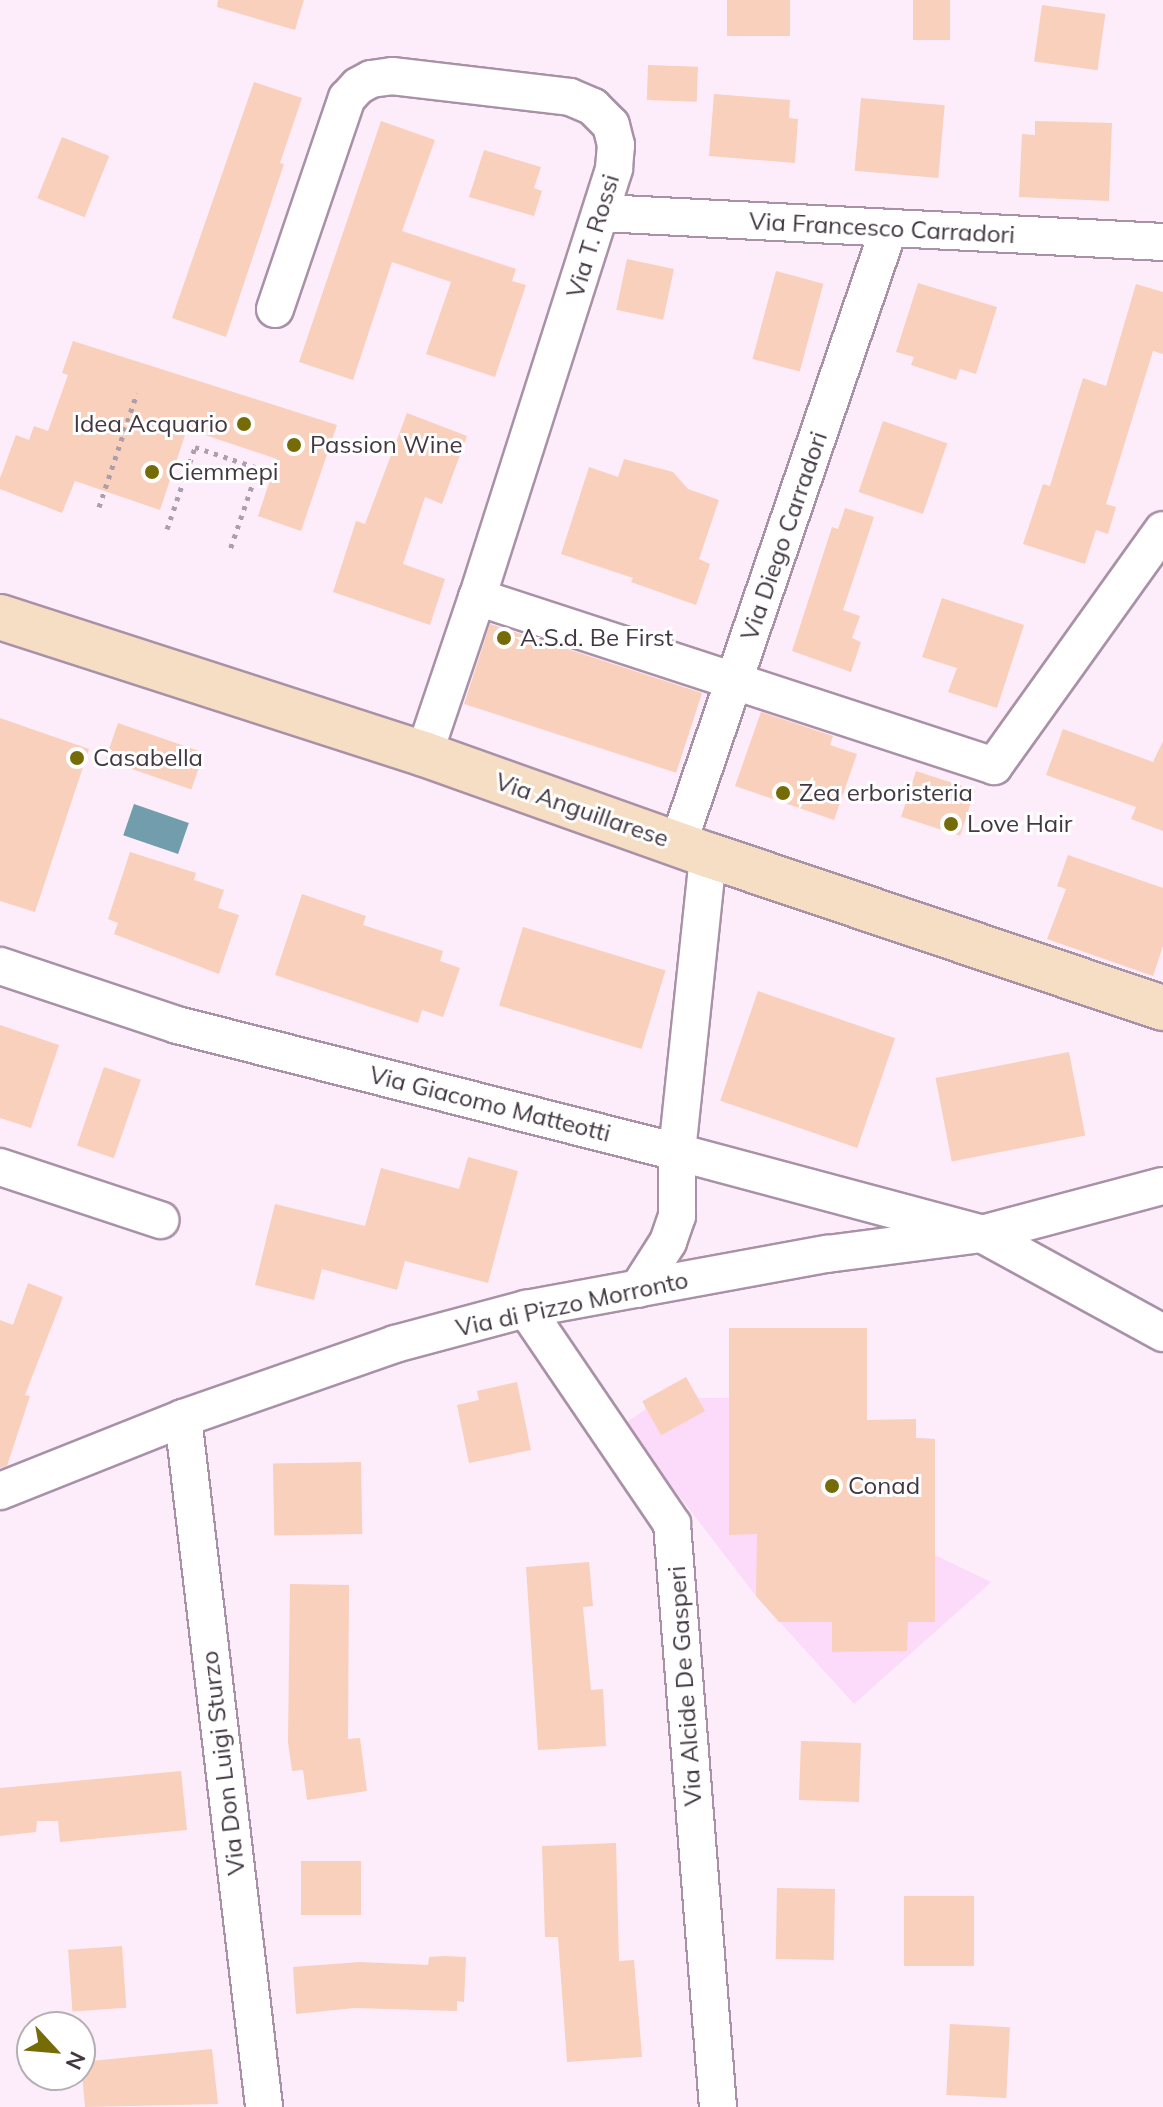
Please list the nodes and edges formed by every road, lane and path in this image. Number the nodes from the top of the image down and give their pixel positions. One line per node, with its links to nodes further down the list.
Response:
1 (602, 213): 2 (street, Via Francesco Carradori); 4 (street, Via T. Rossi); 10 (street, Via T. Rossi)
2 (889, 228): 3 (street, Via Francesco Carradori); 12 (street, Via Diego Carradori)
3 (1163, 242)
4 (275, 309)
5 (137, 393): 6 (path)
6 (99, 507)
7 (167, 529): 9 (path)
8 (1163, 530): 12 (street)
9 (230, 550)
10 (477, 597): 12 (street); 13 (street, Via T. Rossi)
11 (0, 617): 13 (main road, Via Anguillarese)
12 (734, 681): 14 (street, Via Diego Carradori)
13 (424, 754): 14 (main road, Via Anguillarese)
14 (693, 850): 16 (main road, Via Anguillarese); 17 (street, Via Diego Carradori)
15 (0, 966): 17 (street, Via Giacomo Matteotti)
16 (1163, 1008)
17 (677, 1152): 21 (street, Via Giacomo Matteotti); 22 (street, Via Diego Carradori)
18 (0, 1167): 20 (street)
19 (1163, 1186): 21 (street, Via di Pizzo Morronto)
20 (160, 1220)
21 (982, 1234): 22 (street, Via di Pizzo Morronto); 24 (street, Via Giacomo Matteotti)
22 (638, 1289): 23 (street, Via di Pizzo Morronto)
23 (526, 1309): 25 (street, Via di Pizzo Morronto); 28 (street, Via Alcide De Gasperi)
24 (1163, 1333)
25 (183, 1418): 26 (street, Via di Pizzo Morronto); 27 (street, Via Don Luigi Sturzo)
26 (0, 1491)
27 (264, 2107)
28 (718, 2107)

